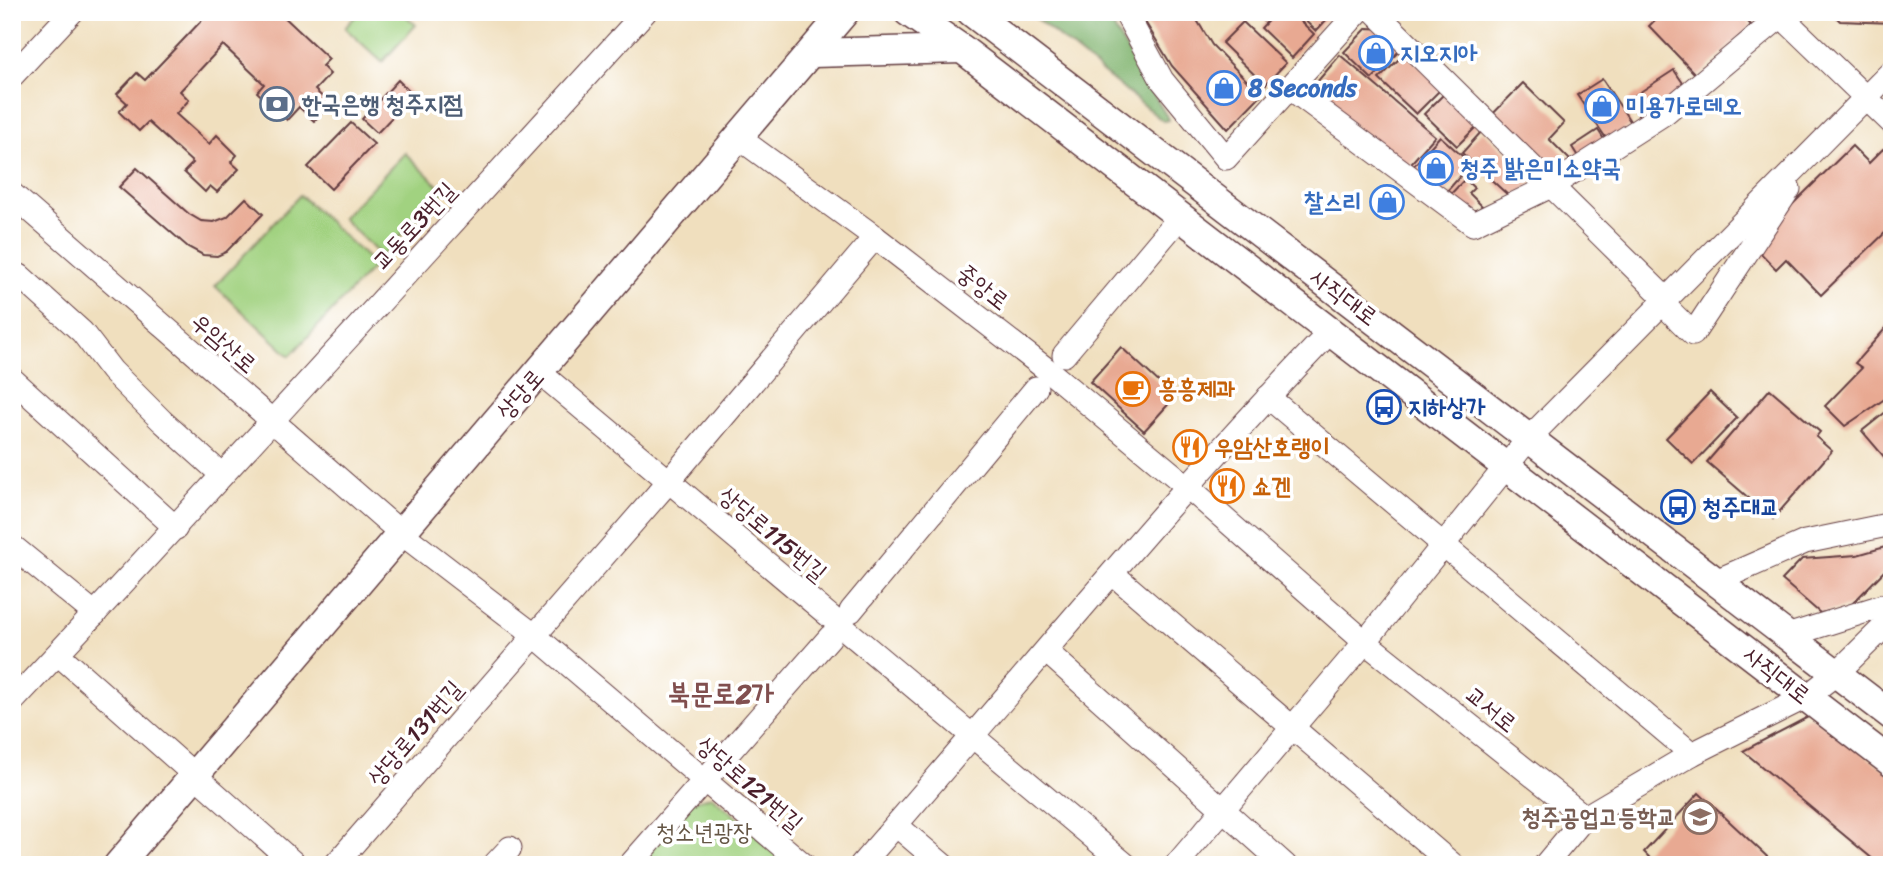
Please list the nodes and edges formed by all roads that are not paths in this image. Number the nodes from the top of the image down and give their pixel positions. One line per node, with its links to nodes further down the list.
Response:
1 (72, 12): 15 (street)
2 (645, 12): 32 (street, 교동로3번길)
3 (845, 12): 13 (main road, 상당로)
4 (908, 12): 12 (main road, 사직대로)
5 (971, 12): 11 (main road, 사직대로)
6 (994, 12): 11 (main road)
7 (1125, 12): 16 (street)
8 (1358, 12): 16 (street)
9 (1375, 12): 21 (street)
10 (1779, 14): 17 (street); 21 (street)
11 (1007, 39): 33 (main road, 사직대로)
12 (962, 49): 13 (main road); 23 (main road, 사직대로)
13 (811, 53): 19 (main road, 상당로)
14 (1892, 71): 17 (street)
15 (12, 76)
16 (1290, 88): 21 (street)
17 (1866, 97): 18 (street); 20 (street)
18 (1892, 122)
19 (739, 138): 24 (street, 중앙로); 28 (main road, 상당로)
20 (1818, 146): 26 (street); 26 (street)
21 (1551, 186): 26 (street)
22 (12, 194): 32 (street, 우암산로)
23 (1180, 217): 27 (main road, 사직대로); 29 (street)
24 (875, 237): 29 (street, 중앙로); 36 (street)
25 (20, 276): 35 (street)
26 (1664, 301): 33 (street)
27 (1330, 332): 31 (street, 사직대로); 34 (main road, 사직대로)
28 (539, 372): 36 (street, 상당로115번길); 40 (main road, 상당로)
29 (1050, 372): 37 (street, 중앙로); 46 (street)
30 (12, 379): 39 (street)
31 (1268, 397): 37 (street, 사직대로); 41 (street)
32 (272, 419): 35 (street, 교동로3번길); 40 (street, 우암산로)
33 (1529, 438): 34 (street); 44 (main road, 사직대로)
34 (1506, 467): 41 (street); 56 (main road, 사직대로)
35 (222, 475): 39 (street, 교동로3번길)
36 (669, 481): 49 (street); 60 (street, 상당로115번길)
37 (1188, 487): 43 (street); 52 (street, 교서로)
38 (1892, 524): 44 (street)
39 (176, 528): 47 (street, 교동로3번길)
40 (401, 533): 49 (street, 상당로121번길); 63 (main road, 상당로)
41 (1444, 545): 52 (street); 61 (street)
42 (12, 546): 47 (street)
43 (1113, 574): 53 (street); 59 (street)
44 (1716, 581): 50 (main road, 사직대로)
45 (1892, 603): 50 (street)
46 (851, 611)
47 (95, 614): 54 (street, 교동로3번길)
48 (1892, 619): 55 (street)
49 (534, 635): 64 (street, 상당로121번길); 70 (street, 상당로131번길)
50 (1787, 636): 55 (main road, 사직대로)
51 (830, 637): 64 (street)
52 (1365, 642): 59 (street); 66 (street, 교서로)
53 (1046, 651): 60 (street); 65 (street)
54 (58, 654): 57 (street, 교동로3번길); 63 (street)
55 (1837, 673): 56 (street); 58 (main road, 사직대로)
56 (1806, 697): 61 (street); 62 (main road, 사직대로)
57 (12, 702)
58 (1892, 716)
59 (1292, 727): 65 (street); 78 (street)
60 (973, 736): 67 (street); 75 (street, 상당로115번길)
61 (1692, 754): 66 (street)
62 (1892, 763)
63 (195, 775): 68 (main road, 상당로); 69 (street)
64 (706, 780): 71 (street); 72 (street, 상당로121번길)
65 (1223, 810): 76 (street); 77 (street)
66 (1585, 817): 79 (street)
67 (896, 825): 73 (street); 74 (street)
68 (118, 865)
69 (296, 865)
70 (335, 865)
71 (631, 865)
72 (804, 865)
73 (861, 865)
74 (943, 865)
75 (1126, 865)
76 (1176, 865)
77 (1285, 865)
78 (1453, 865)
79 (1545, 865)

